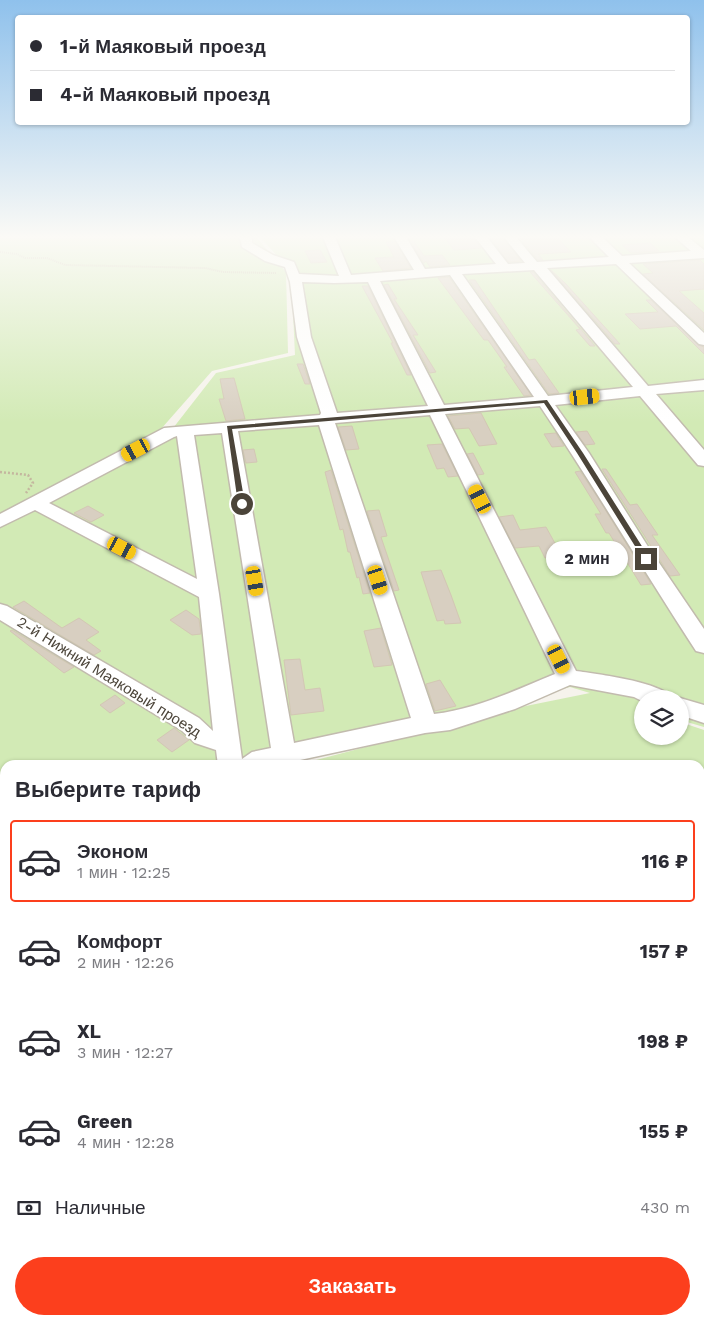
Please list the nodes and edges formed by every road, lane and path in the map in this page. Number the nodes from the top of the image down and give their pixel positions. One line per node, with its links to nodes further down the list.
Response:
1 (298, 299): 11 (street)
2 (383, 299): 10 (street)
3 (473, 299): 9 (street)
4 (564, 299): 8 (street)
5 (659, 299): 6 (street)
6 (704, 341)
7 (704, 385): 8 (street)
8 (644, 391): 9 (street); 14 (street)
9 (545, 401): 10 (street); 20 (street)
10 (435, 410): 11 (street); 21 (street)
11 (325, 419): 12 (street); 25 (street)
12 (229, 427): 13 (street); 26 (street)
13 (185, 431): 16 (street); 18 (street)
14 (704, 461)
15 (0, 472): 16 (path)
16 (35, 503): 17 (street); 18 (street)
17 (0, 521)
18 (209, 594): 27 (street)
19 (0, 611): 27 (street, 2-й Нижний Маяковый проезд)
20 (704, 646)
21 (568, 677): 22 (street); 25 (street)
22 (638, 690)
23 (689, 709): 24 (street)
24 (704, 714)
25 (425, 724): 26 (street)
26 (284, 754): 28 (street)
27 (229, 755)
28 (260, 760)

